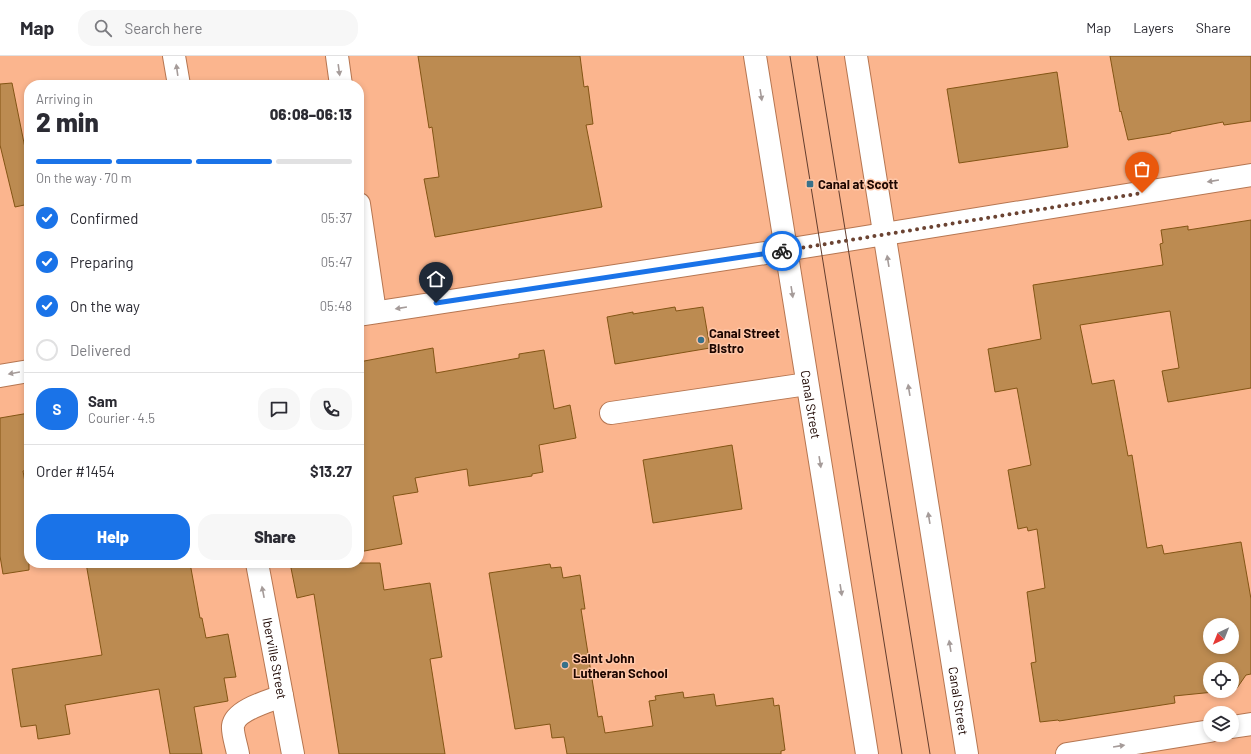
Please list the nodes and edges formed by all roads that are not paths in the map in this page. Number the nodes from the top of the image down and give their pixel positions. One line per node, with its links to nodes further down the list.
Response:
1 (174, 56): 5 (main road, one-way to 1)
2 (337, 56): 6 (main road, one-way to 6)
3 (754, 56): 9 (main road, Canal Street, one-way to 9)
4 (856, 56): 8 (main road, Canal Street)
5 (178, 80)
6 (341, 80)
7 (1251, 175): 8 (main road, one-way to 8)
8 (884, 235): 9 (main road); 25 (main road, Canal Street, one-way to 8)
9 (785, 250): 11 (main road, one-way to 11); 14 (main road, Canal Street, one-way to 14)
10 (364, 273): 11 (main road)
11 (367, 314)
12 (24, 372): 13 (main road, one-way to 13)
13 (0, 376)
14 (807, 384): 15 (main road); 24 (main road, Canal Street, one-way to 24)
15 (611, 414)
16 (258, 568): 17 (main road, Iberville Street, one-way to 16)
17 (282, 696): 22 (main road); 23 (main road, Iberville Street)
18 (1251, 724): 19 (main road)
19 (1239, 726)
20 (1203, 735): 21 (main road)
21 (1187, 744): 26 (main road, one-way to 21)
22 (238, 754)
23 (293, 754)
24 (867, 754)
25 (967, 754)
26 (1067, 754)

